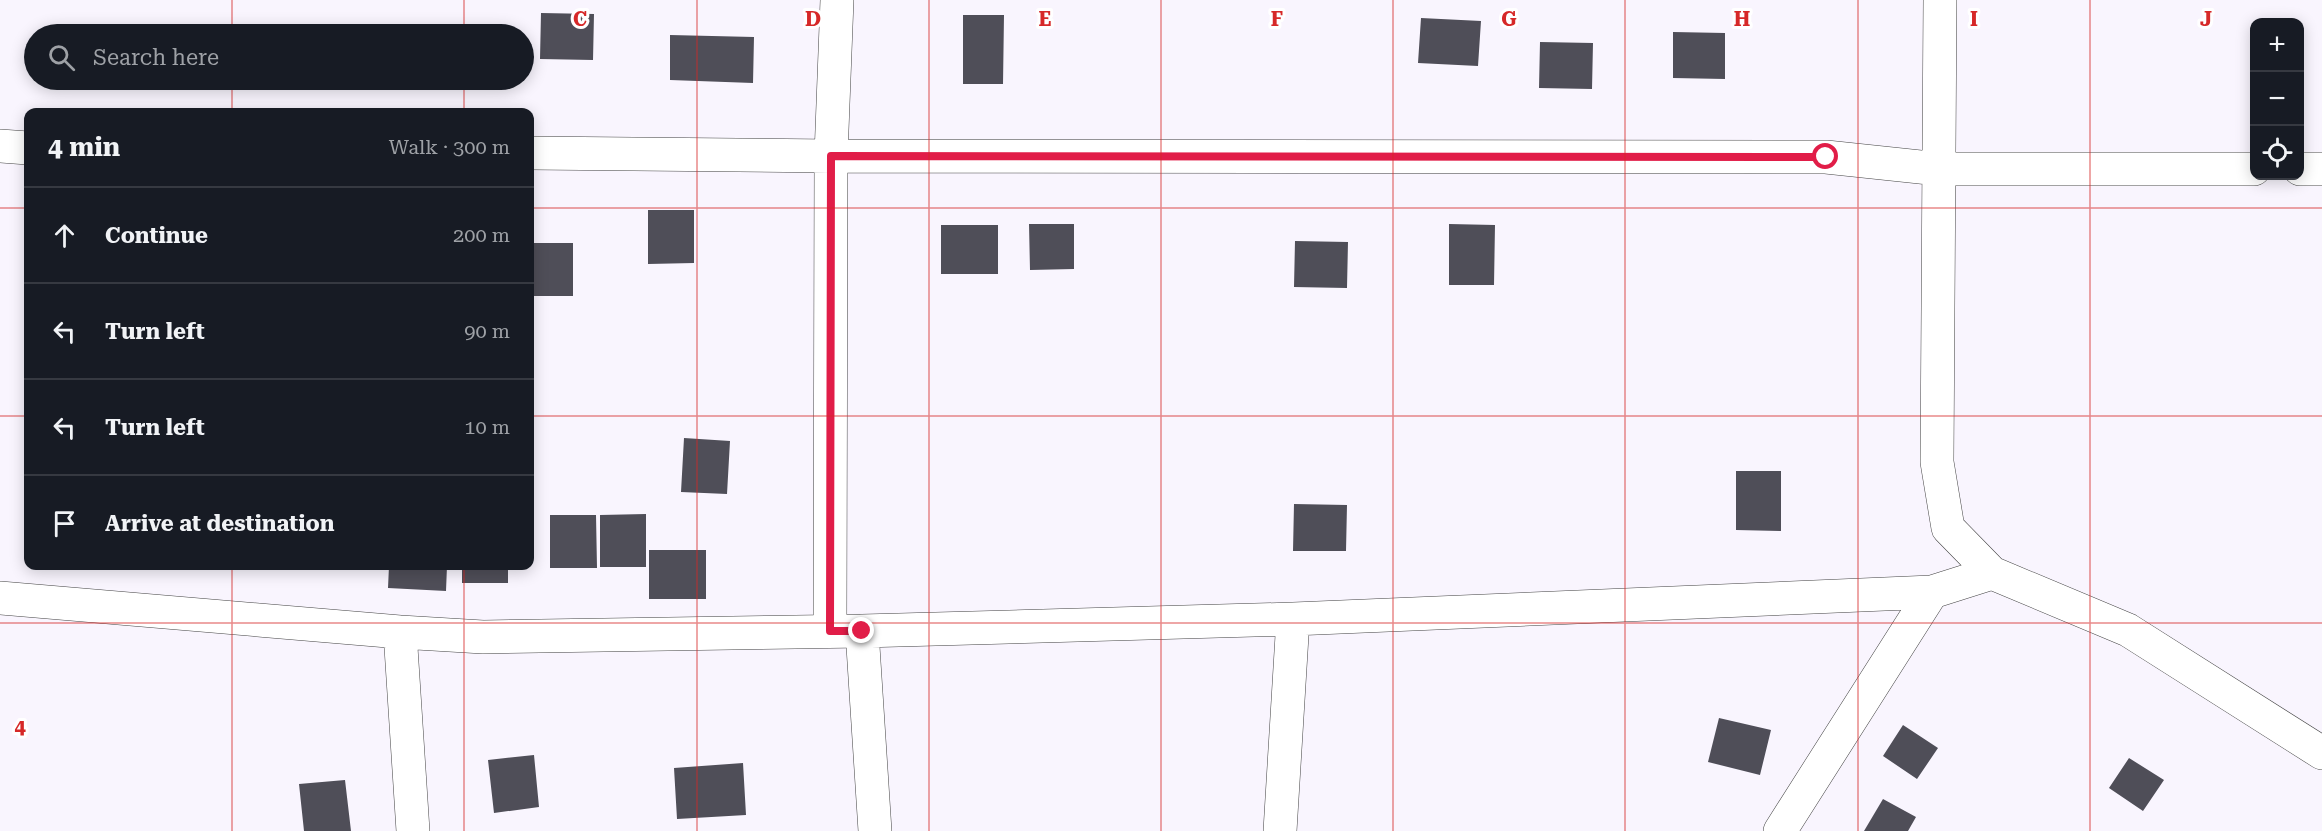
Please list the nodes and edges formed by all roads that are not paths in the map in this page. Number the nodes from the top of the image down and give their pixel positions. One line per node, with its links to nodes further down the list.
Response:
1 (837, 0): 6 (street)
2 (1940, 0): 7 (street)
3 (0, 146): 4 (street)
4 (24, 148)
5 (534, 153): 6 (street)
6 (831, 156): 7 (street); 15 (street)
7 (1939, 169): 8 (street); 11 (street)
8 (2250, 169)
9 (2304, 169): 10 (street)
10 (2322, 169)
11 (1992, 573): 12 (street); 18 (street)
12 (1932, 592): 14 (street); 22 (street)
13 (0, 598): 17 (street)
14 (1293, 619): 16 (street); 21 (street)
15 (830, 631): 16 (street); 17 (street)
16 (862, 631): 20 (street)
17 (400, 632): 19 (street)
18 (2322, 753)
19 (413, 831)
20 (875, 831)
21 (1280, 831)
22 (1780, 831)

